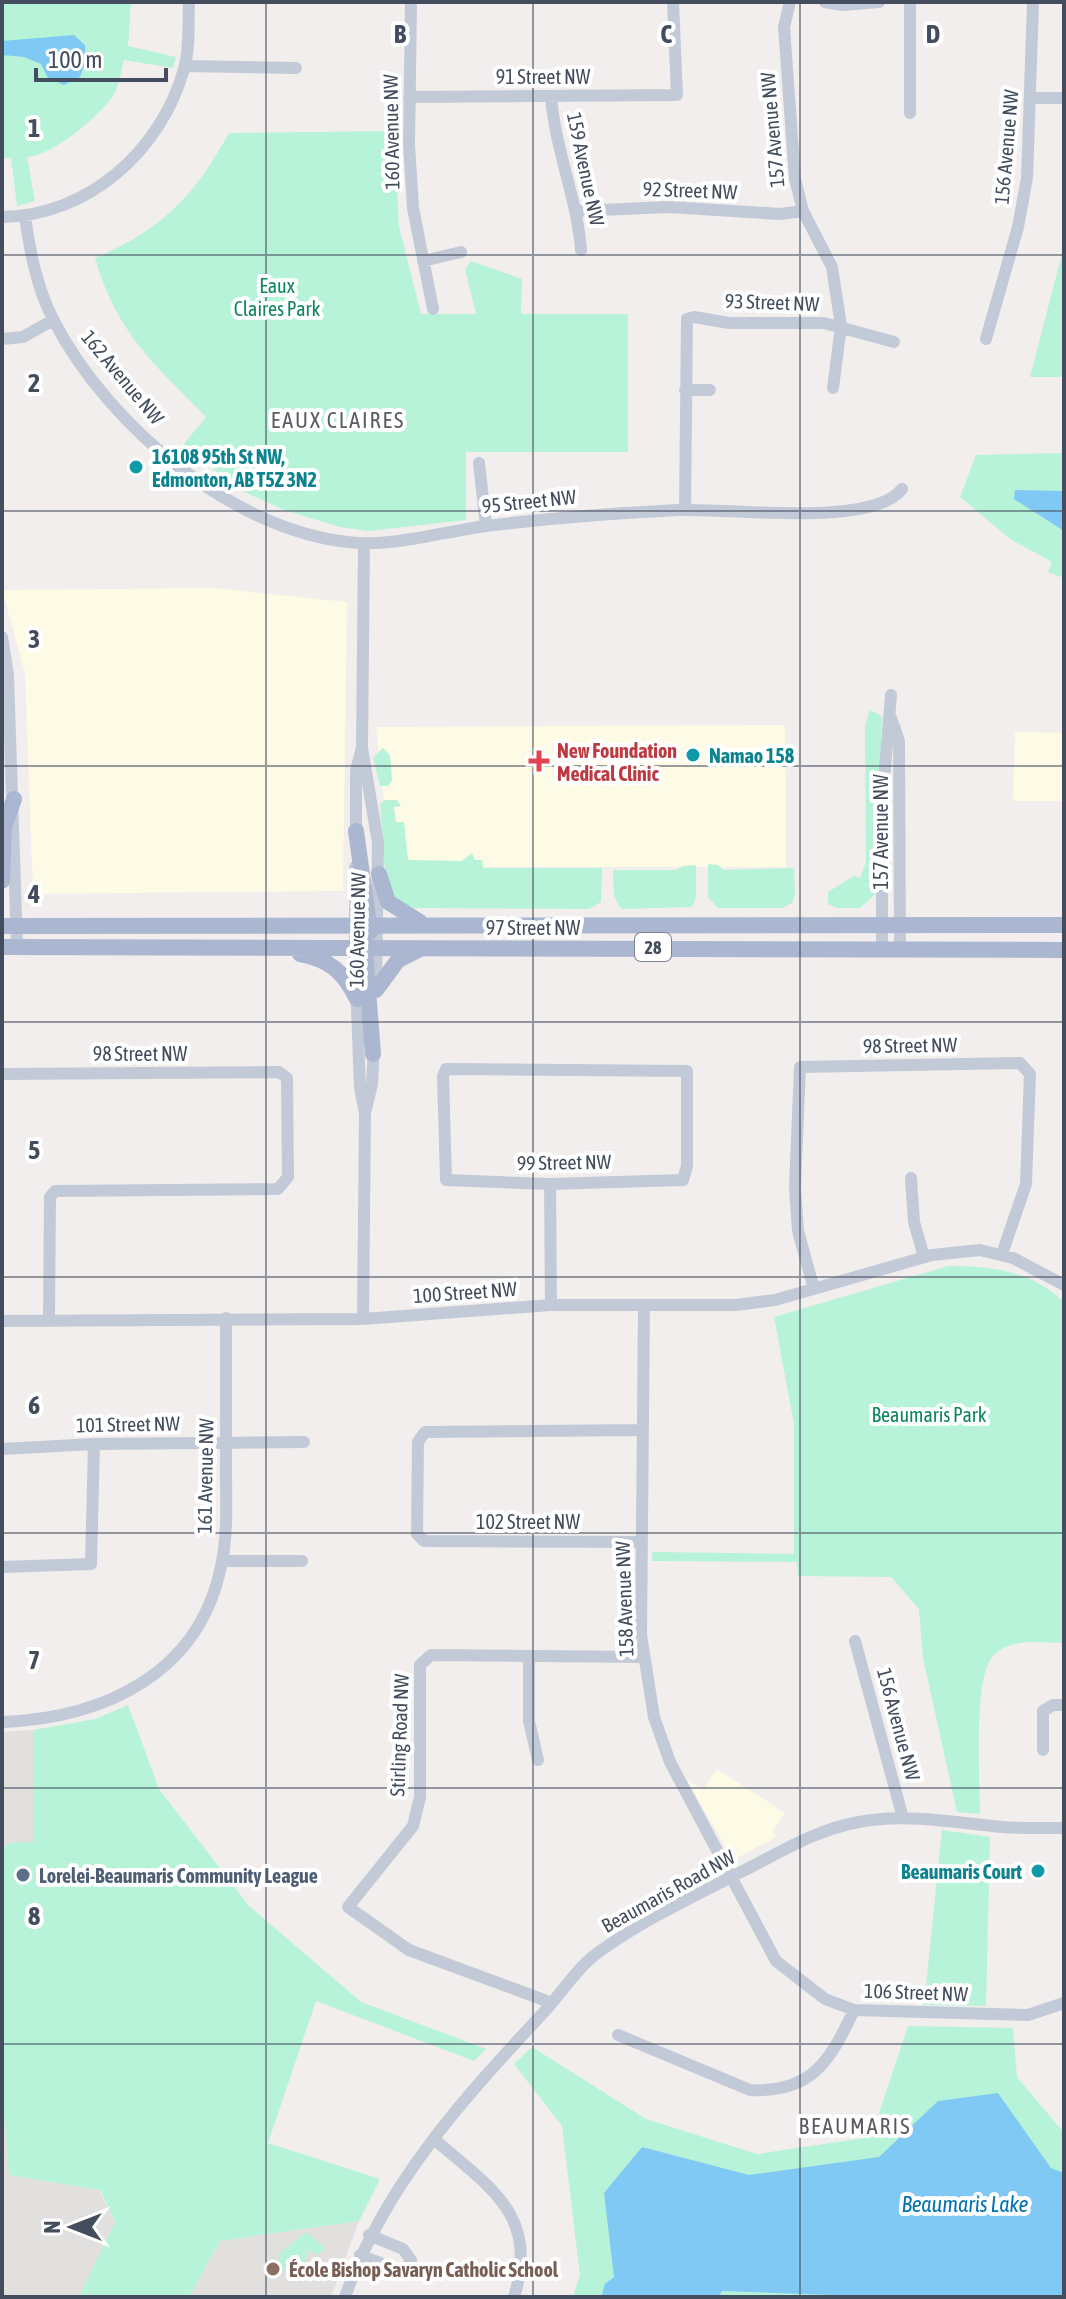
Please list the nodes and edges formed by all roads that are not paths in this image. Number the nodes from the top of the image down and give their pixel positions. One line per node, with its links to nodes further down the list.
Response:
1 (189, 2): 9 (street)
2 (411, 2): 12 (street, 160 Avenue NW)
3 (673, 2): 11 (street, 91 Street NW)
4 (790, 2): 17 (street, 157 Avenue NW)
5 (825, 2): 6 (street)
6 (879, 2)
7 (910, 2): 15 (street)
8 (1033, 2): 13 (street, 156 Avenue NW)
9 (185, 66): 10 (street); 18 (street)
10 (296, 68)
11 (551, 96): 12 (street, 91 Street NW); 16 (street, 159 Avenue NW)
12 (409, 97): 22 (street, 160 Avenue NW)
13 (1032, 98): 14 (street); 27 (street, 156 Avenue NW)
14 (1064, 98)
15 (910, 113)
16 (576, 211): 17 (street, 92 Street NW); 20 (street, 159 Avenue NW)
17 (803, 211): 25 (street, 157 Avenue NW)
18 (25, 216): 19 (street); 24 (street, 162 Avenue NW)
19 (2, 217)
20 (581, 250)
21 (461, 252): 22 (street)
22 (423, 261): 23 (street, 160 Avenue NW)
23 (433, 309)
24 (53, 320): 26 (street); 32 (street, 162 Avenue NW)
25 (841, 326): 28 (street, 93 Street NW); 29 (street, 157 Avenue NW); 30 (street, 93 Street NW)
26 (2, 339)
27 (986, 339)
28 (894, 342)
29 (833, 388)
30 (685, 390): 31 (street); 35 (street)
31 (710, 390)
32 (175, 463): 37 (street, 95 Street NW)
33 (479, 463): 36 (street)
34 (902, 489): 35 (street, 95 Street NW)
35 (685, 510): 36 (street, 95 Street NW)
36 (486, 526): 37 (street, 95 Street NW)
37 (364, 544): 41 (street, 160 Avenue NW)
38 (2, 637): 42 (street)
39 (891, 695): 40 (street, 157 Avenue NW)
40 (891, 718): 48 (street, 157 Avenue NW); 49 (street, 157 Avenue NW)
41 (362, 748): 43 (street, 160 Avenue NW); 44 (street, 160 Avenue NW)
42 (14, 799): 45 (main road); 51 (street)
43 (356, 831): 46 (main road)
44 (379, 874): 46 (street, 160 Avenue NW); 47 (main road)
45 (2, 881)
46 (366, 925): 47 (main road, 97 Street NW); 51 (main road, 97 Street NW); 54 (main road)
47 (424, 925): 48 (main road, 97 Street NW)
48 (881, 925): 49 (main road, 97 Street NW); 56 (street, 157 Avenue NW)
49 (900, 925): 50 (main road, 97 Street NW); 57 (street, 157 Avenue NW)
50 (1064, 925)
51 (9, 926): 52 (street)
52 (10, 947): 53 (main road, 97 Street NW)
53 (259, 947): 54 (main road, 97 Street NW); 60 (main road)
54 (366, 947): 55 (main road, 97 Street NW); 59 (street, 160 Avenue NW); 60 (street, 160 Avenue NW); 61 (main road)
55 (425, 947): 56 (main road, 97 Street NW / 28); 59 (main road)
56 (882, 947): 57 (main road, 97 Street NW)
57 (900, 947): 58 (main road, 97 Street NW)
58 (1064, 950)
59 (376, 990): 61 (street, 160 Avenue NW)
60 (357, 999): 63 (street, 160 Avenue NW)
61 (373, 1054): 63 (street, 160 Avenue NW)
62 (2, 1074): 72 (street, 98 Street NW)
63 (365, 1113): 74 (street, 160 Avenue NW)
64 (911, 1178): 67 (street)
65 (550, 1184): 65 (street, 99 Street NW); 70 (street)
66 (1002, 1254): 67 (street, 100 Street NW); 68 (street, 100 Street NW); 69 (street, 98 Street NW)
67 (924, 1257): 69 (street, 100 Street NW)
68 (1064, 1285)
69 (814, 1289): 71 (street, 100 Street NW)
70 (551, 1305): 71 (street, 100 Street NW); 74 (street, 100 Street NW)
71 (644, 1306): 76 (street, 158 Avenue NW)
72 (49, 1318): 73 (street, 100 Street NW); 75 (street, 100 Street NW)
73 (226, 1318): 74 (street, 100 Street NW); 77 (street, 161 Avenue NW)
74 (363, 1319)
75 (2, 1321)
76 (643, 1430): 81 (street, 158 Avenue NW); 81 (street, 102 Street NW)
77 (226, 1442): 78 (street, 101 Street NW); 79 (street, 101 Street NW); 82 (street, 161 Avenue NW)
78 (304, 1442)
79 (94, 1444): 80 (street, 101 Street NW); 84 (street)
80 (2, 1449)
81 (642, 1542): 87 (street, 158 Avenue NW)
82 (222, 1561): 83 (street); 89 (street, 161 Avenue NW)
83 (302, 1561)
84 (2, 1567)
85 (855, 1641): 92 (street, 156 Avenue NW)
86 (529, 1657): 87 (street, Stirling Road NW); 91 (street); 95 (street, Stirling Road NW)
87 (644, 1657): 94 (street, 158 Avenue NW)
88 (1064, 1705): 90 (street)
89 (2, 1722)
90 (1043, 1750)
91 (538, 1760)
92 (903, 1818): 93 (street, Beaumaris Road NW); 94 (street, Beaumaris Road NW)
93 (1064, 1828)
94 (730, 1878): 95 (street, Beaumaris Road NW); 97 (street, 158 Avenue NW)
95 (552, 2003): 100 (street, Beaumaris Road NW)
96 (1060, 2005): 97 (street, 106 Street NW); 98 (street, 106 Street NW)
97 (854, 2010): 99 (street, 106 Street NW)
98 (1064, 2021)
99 (618, 2035)
100 (434, 2139): 101 (street, Beaumaris Road NW); 104 (street)
101 (369, 2235): 102 (street, Beaumaris Road NW); 102 (street)
102 (360, 2255): 103 (street, Beaumaris Road NW)
103 (345, 2297)
104 (514, 2297)

